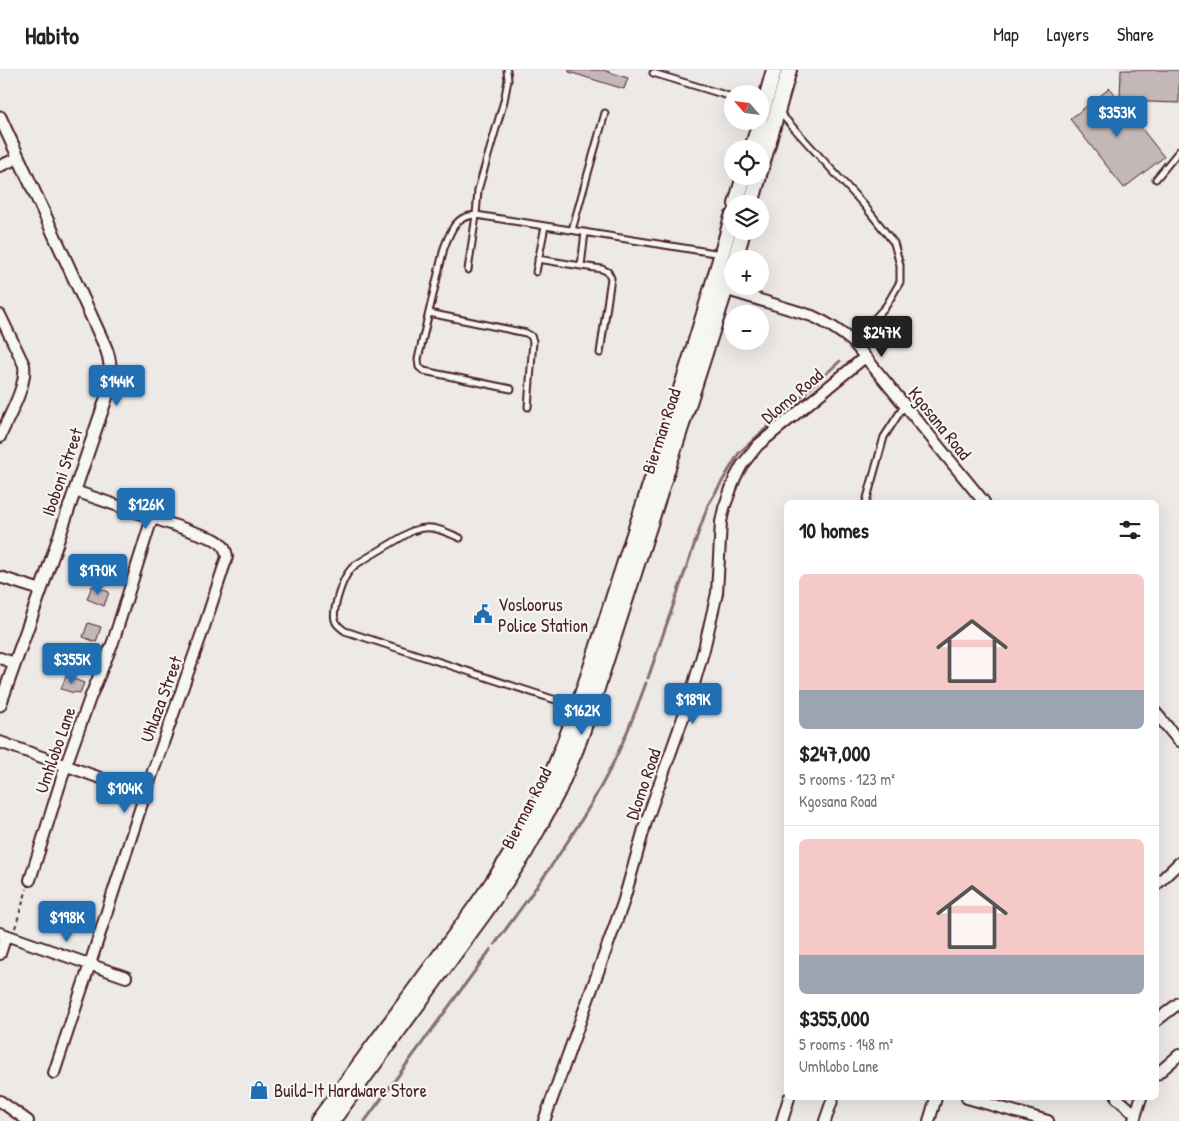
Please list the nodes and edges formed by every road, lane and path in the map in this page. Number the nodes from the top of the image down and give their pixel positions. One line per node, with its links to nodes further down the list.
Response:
1 (507, 70): 15 (lane)
2 (774, 70): 5 (main road)
3 (789, 70): 7 (main road)
4 (652, 74): 6 (lane)
5 (769, 87)
6 (724, 95)
7 (778, 110): 10 (main road); 29 (lane)
8 (605, 113): 17 (lane)
9 (0, 117): 12 (street, Iboboni Street)
10 (769, 141)
11 (1179, 150): 14 (lane)
12 (18, 158): 13 (street); 36 (street, Iboboni Street)
13 (0, 166)
14 (1156, 179)
15 (476, 214): 16 (lane); 23 (lane); 27 (lane)
16 (545, 226): 17 (lane); 21 (lane)
17 (572, 230): 18 (lane)
18 (586, 232): 20 (lane); 22 (lane)
19 (726, 240): 20 (main road)
20 (722, 254): 26 (main road)
21 (538, 259): 22 (lane); 24 (lane)
22 (581, 266): 30 (lane)
23 (468, 270)
24 (536, 272)
25 (724, 281): 26 (main road, Bierman Road)
26 (720, 287): 29 (street, Kgosana Road); 46 (main road, Bierman Road); 75 (main road, Bierman Road)
27 (429, 313): 32 (lane); 34 (lane)
28 (0, 315): 35 (street)
29 (853, 342): 31 (street, Kgosana Road)
30 (600, 353)
31 (865, 357): 33 (street, Kgosana Road); 76 (street, Dlomo Road)
32 (511, 389)
33 (905, 405): 37 (lane); 38 (street, Kgosana Road)
34 (528, 407)
35 (0, 437)
36 (74, 491): 39 (street, Uhlaza Street); 42 (street, Iboboni Street)
37 (867, 500)
38 (982, 500)
39 (152, 518): 50 (street, Umhlobo Lane); 51 (street, Uhlaza Street)
40 (460, 538): 46 (lane)
41 (0, 576): 42 (street)
42 (40, 590): 44 (street, Iboboni Street)
43 (0, 658): 44 (street)
44 (14, 663): 45 (street, Iboboni Street)
45 (0, 705)
46 (578, 707): 74 (main road, Bierman Road)
47 (1159, 717): 48 (street)
48 (1179, 741)
49 (0, 742): 50 (street)
50 (66, 765): 51 (street); 53 (street, Umhlobo Lane)
51 (145, 794): 57 (street, Uhlaza Street)
52 (1179, 863): 54 (street)
53 (30, 880): 55 (path)
54 (1159, 881)
55 (6, 935): 56 (street); 57 (street)
56 (0, 954)
57 (90, 964): 58 (street); 63 (street, Uhlaza Street)
58 (126, 977)
59 (1179, 1003): 60 (street)
60 (1159, 1019)
61 (1179, 1055): 62 (street)
62 (1159, 1072)
63 (54, 1073)
64 (0, 1100): 73 (street)
65 (788, 1100): 77 (street)
66 (832, 1100): 78 (street)
67 (935, 1100): 79 (street)
68 (974, 1100): 71 (street)
69 (1119, 1100): 72 (street)
70 (1140, 1100): 72 (street)
71 (1009, 1110): 80 (street); 81 (street)
72 (1134, 1118)
73 (28, 1121)
74 (318, 1121)
75 (332, 1121)
76 (544, 1121)
77 (782, 1121)
78 (825, 1121)
79 (929, 1121)
80 (1006, 1121)
81 (1048, 1121)

